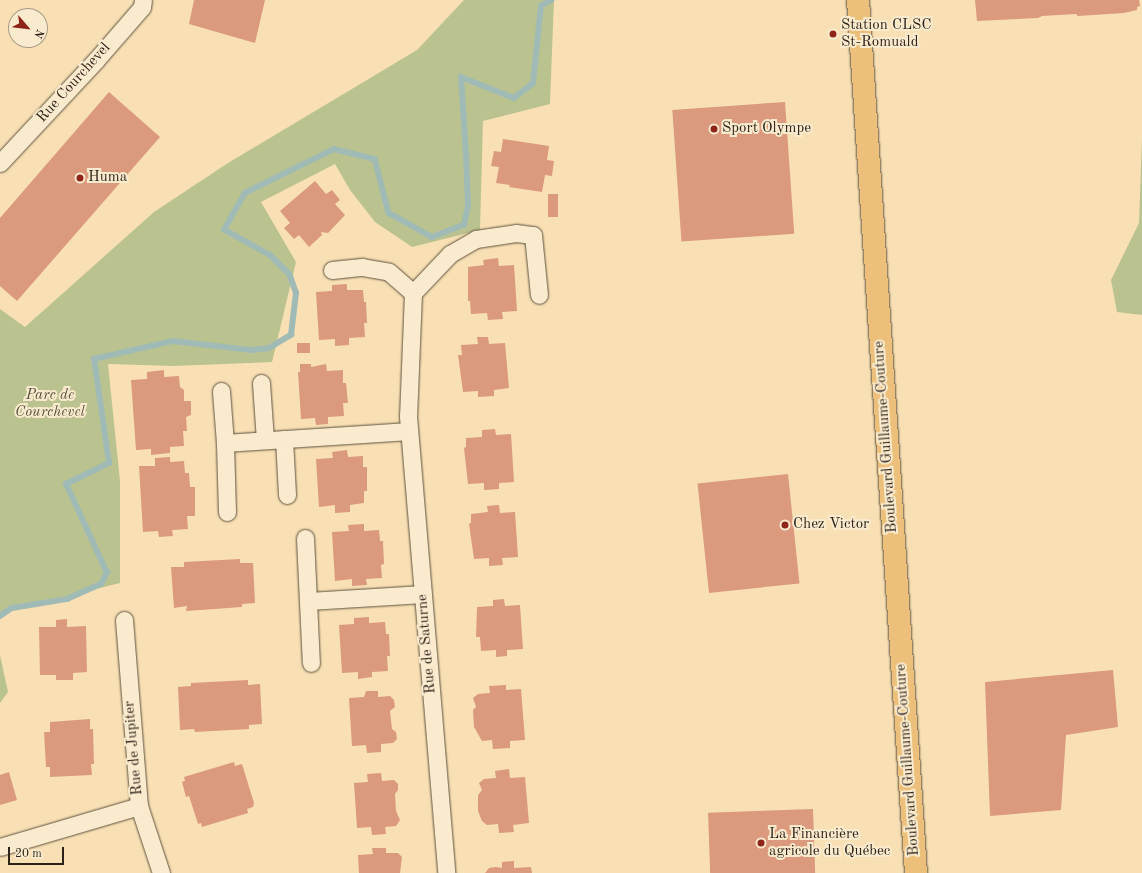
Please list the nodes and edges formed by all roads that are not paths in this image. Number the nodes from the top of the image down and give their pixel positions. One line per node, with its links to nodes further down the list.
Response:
1 (143, 0): 3 (street, Rue Courchevel)
2 (858, 0): 24 (main road, Boulevard Guillaume-Couture)
3 (0, 163)
4 (332, 270): 5 (street)
5 (412, 293): 6 (street); 9 (street, Rue de Saturne)
6 (539, 295)
7 (261, 383): 11 (street)
8 (222, 391): 12 (street)
9 (409, 424): 10 (street); 16 (street, Rue de Saturne)
10 (284, 439): 11 (street); 13 (street)
11 (266, 440): 12 (street)
12 (225, 443): 14 (street)
13 (287, 496)
14 (228, 512)
15 (305, 538): 17 (street)
16 (423, 594): 17 (street); 23 (street, Rue de Saturne)
17 (309, 601): 19 (street)
18 (124, 620): 20 (street, Rue de Jupiter)
19 (311, 663)
20 (139, 806): 21 (street); 22 (street, Rue de Jupiter)
21 (0, 847)
22 (161, 873)
23 (446, 873)
24 (916, 873)

